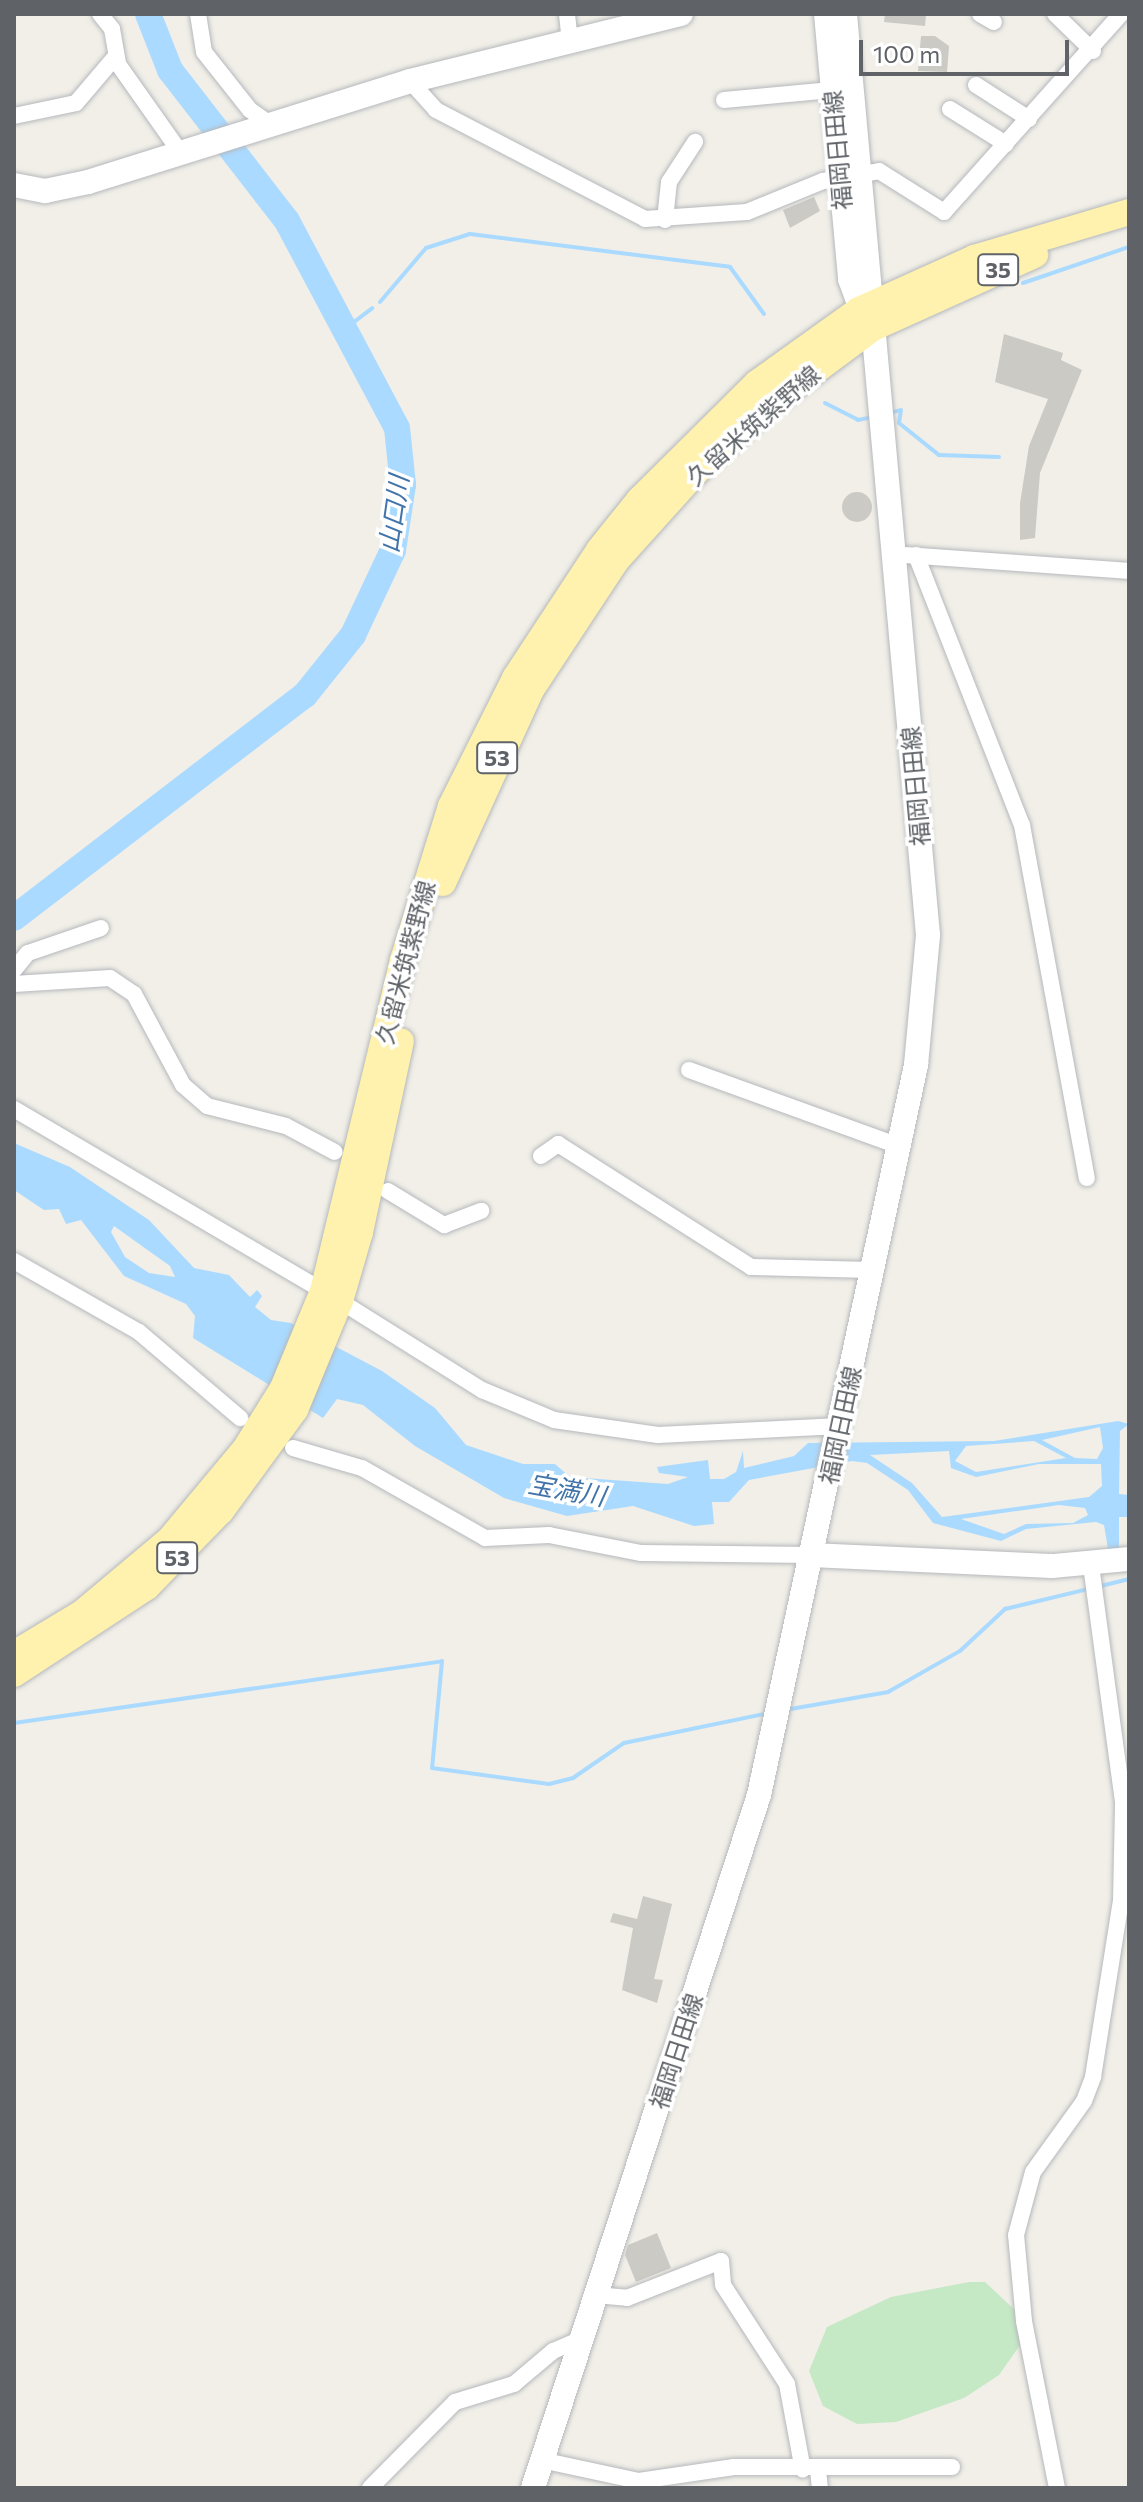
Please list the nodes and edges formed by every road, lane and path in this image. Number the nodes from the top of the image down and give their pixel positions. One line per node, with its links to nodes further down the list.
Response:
1 (100, 14): 12 (street)
2 (198, 14): 20 (street)
3 (567, 14): 10 (street)
4 (681, 14): 9 (main road)
5 (826, 14): 15 (main road, 福岡日田線)
6 (845, 14): 24 (main road, 福岡日田線)
7 (1055, 14): 11 (street)
8 (1121, 14): 11 (street)
9 (616, 22): 10 (main road)
10 (570, 42): 13 (main road)
11 (1093, 51): 19 (street)
12 (116, 56): 18 (street); 23 (street)
13 (410, 81): 20 (main road); 27 (street)
14 (976, 85): 19 (street)
15 (832, 90): 16 (street); 24 (main road, 福岡日田線)
16 (724, 100)
17 (950, 109): 22 (street)
18 (14, 116)
19 (1029, 119): 22 (street)
20 (265, 125): 23 (main road)
21 (695, 142): 27 (street)
22 (1006, 144): 24 (street)
23 (186, 151): 25 (main road)
24 (848, 175): 27 (street); 29 (main road, 福岡日田線)
25 (14, 185)
26 (1129, 212): 29 (main road, 35)
27 (665, 220)
28 (1129, 226): 29 (main road, 35)
29 (868, 314): 30 (main road, 福岡日田線); 45 (main road, 久留米筑紫野線 / 53)
30 (906, 555): 31 (street); 37 (main road, 福岡日田線); 40 (street)
31 (1129, 571)
32 (101, 928): 33 (street)
33 (14, 970)
34 (14, 984): 38 (street)
35 (689, 1070): 37 (street)
36 (14, 1109): 45 (street)
37 (899, 1146): 44 (main road, 福岡日田線)
38 (335, 1152)
39 (541, 1156): 44 (street)
40 (1087, 1178)
41 (388, 1191): 42 (street)
42 (481, 1211)
43 (14, 1261): 47 (street)
44 (873, 1270): 48 (main road, 福岡日田線)
45 (330, 1302): 46 (main road, 久留米筑紫野線 / 53); 48 (street)
46 (292, 1393): 53 (main road, 久留米筑紫野線 / 53); 54 (main road, 久留米筑紫野線 / 53)
47 (240, 1418)
48 (839, 1431): 50 (main road, 福岡日田線)
49 (293, 1448): 50 (street)
50 (812, 1549): 52 (main road); 55 (main road, 福岡日田線)
51 (1129, 1559): 52 (main road)
52 (1091, 1564): 64 (street)
53 (14, 1654)
54 (14, 1674)
55 (595, 2295): 56 (main road, 福岡日田線); 59 (street)
56 (579, 2340): 57 (main road, 福岡日田線); 61 (street)
57 (541, 2460): 60 (street); 62 (main road, 福岡日田線)
58 (952, 2467): 59 (street)
59 (810, 2470): 60 (street); 63 (street)
60 (639, 2485)
61 (370, 2488)
62 (533, 2488)
63 (820, 2488)
64 (1057, 2488)

